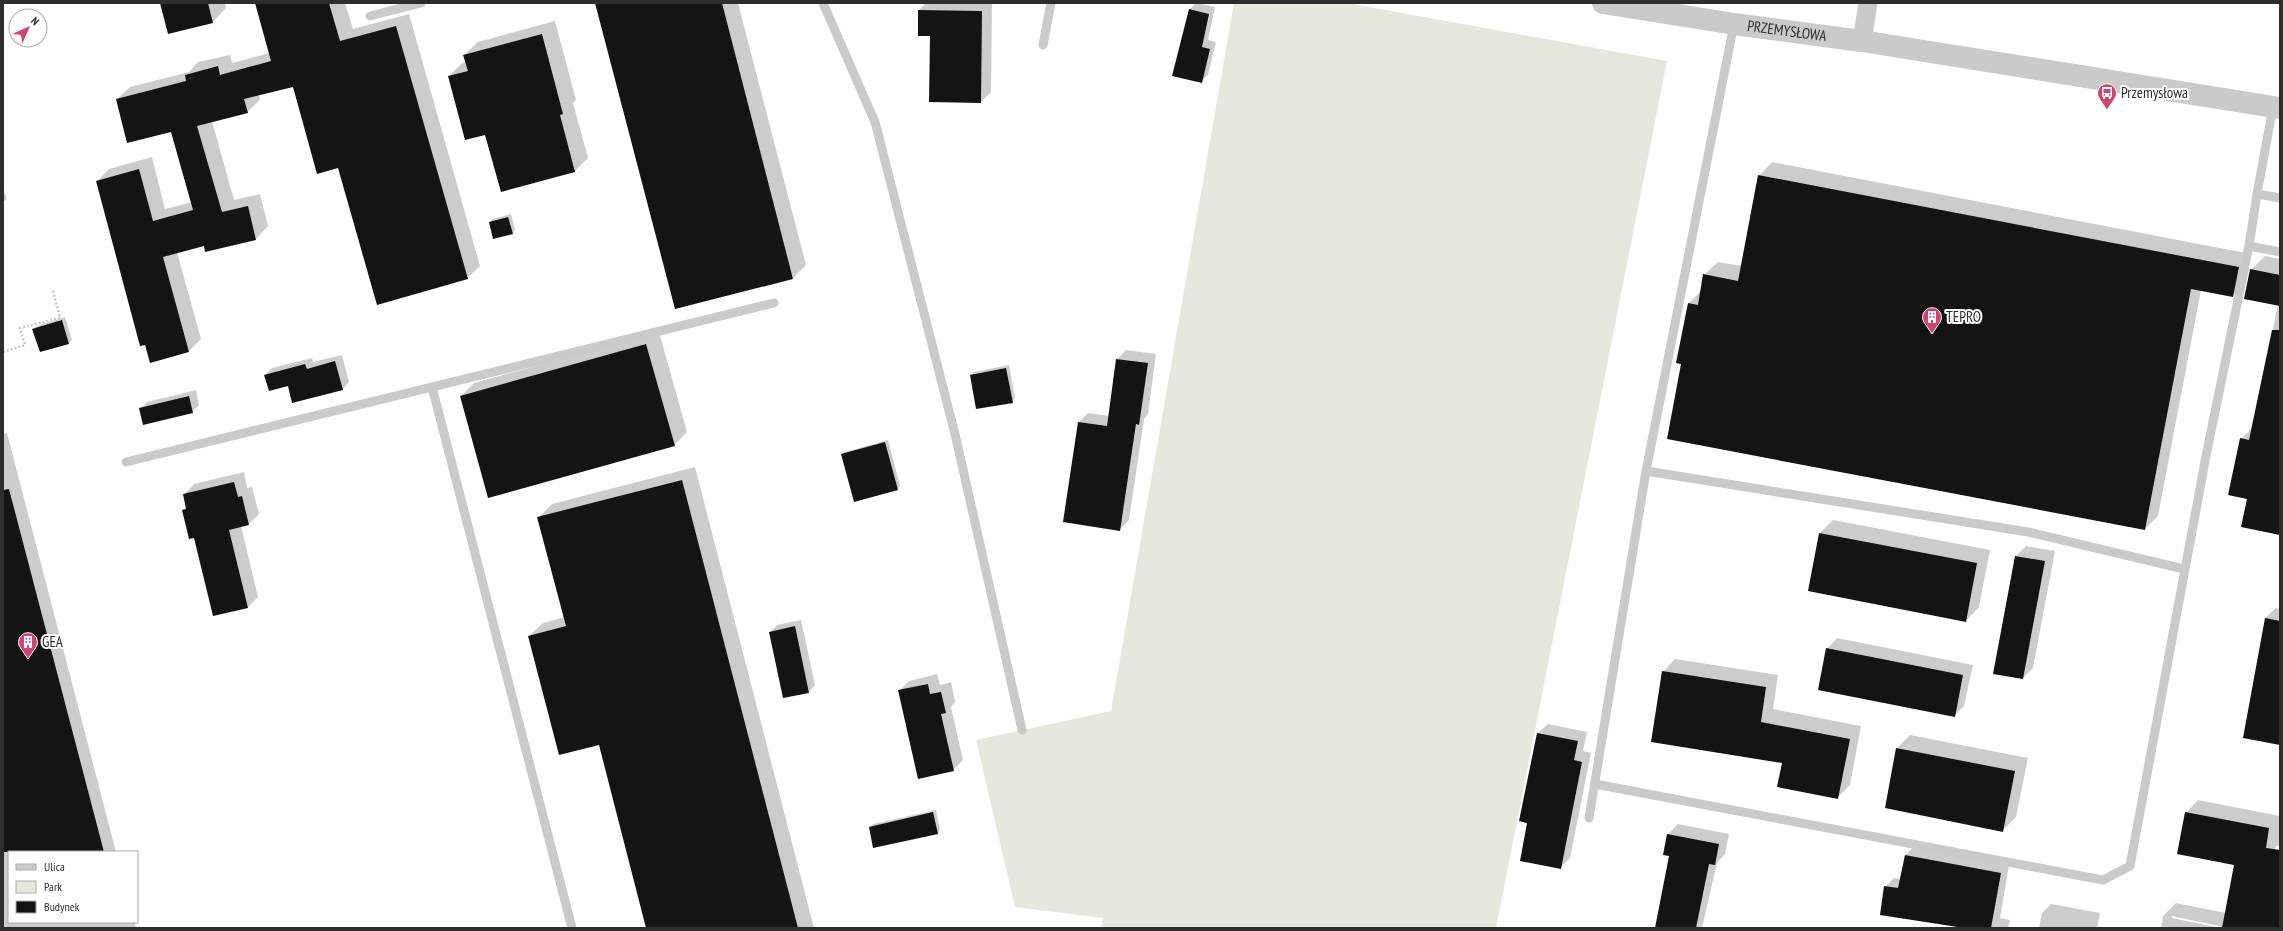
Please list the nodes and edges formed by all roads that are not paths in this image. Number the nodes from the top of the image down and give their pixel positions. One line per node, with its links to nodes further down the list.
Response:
1 (421, 3): 6 (lane)
2 (823, 3): 20 (lane)
3 (1051, 3): 9 (lane)
4 (1603, 3): 7 (street, PRZEMYSŁOWA)
5 (1868, 3): 8 (street)
6 (370, 16)
7 (1734, 24): 8 (street, PRZEMYSŁOWA); 18 (lane)
8 (1862, 41): 10 (street, PRZEMYSŁOWA)
9 (1043, 45)
10 (2277, 107): 11 (lane)
11 (2256, 194): 12 (lane); 13 (lane)
12 (2280, 198)
13 (2249, 246): 14 (lane); 19 (lane)
14 (2280, 252)
15 (774, 303): 16 (lane)
16 (432, 387): 17 (lane); 23 (lane)
17 (126, 462)
18 (1646, 471): 19 (lane); 21 (lane)
19 (2184, 569): 21 (lane)
20 (1022, 730)
21 (1595, 784): 22 (lane)
22 (1590, 818)
23 (572, 928)

